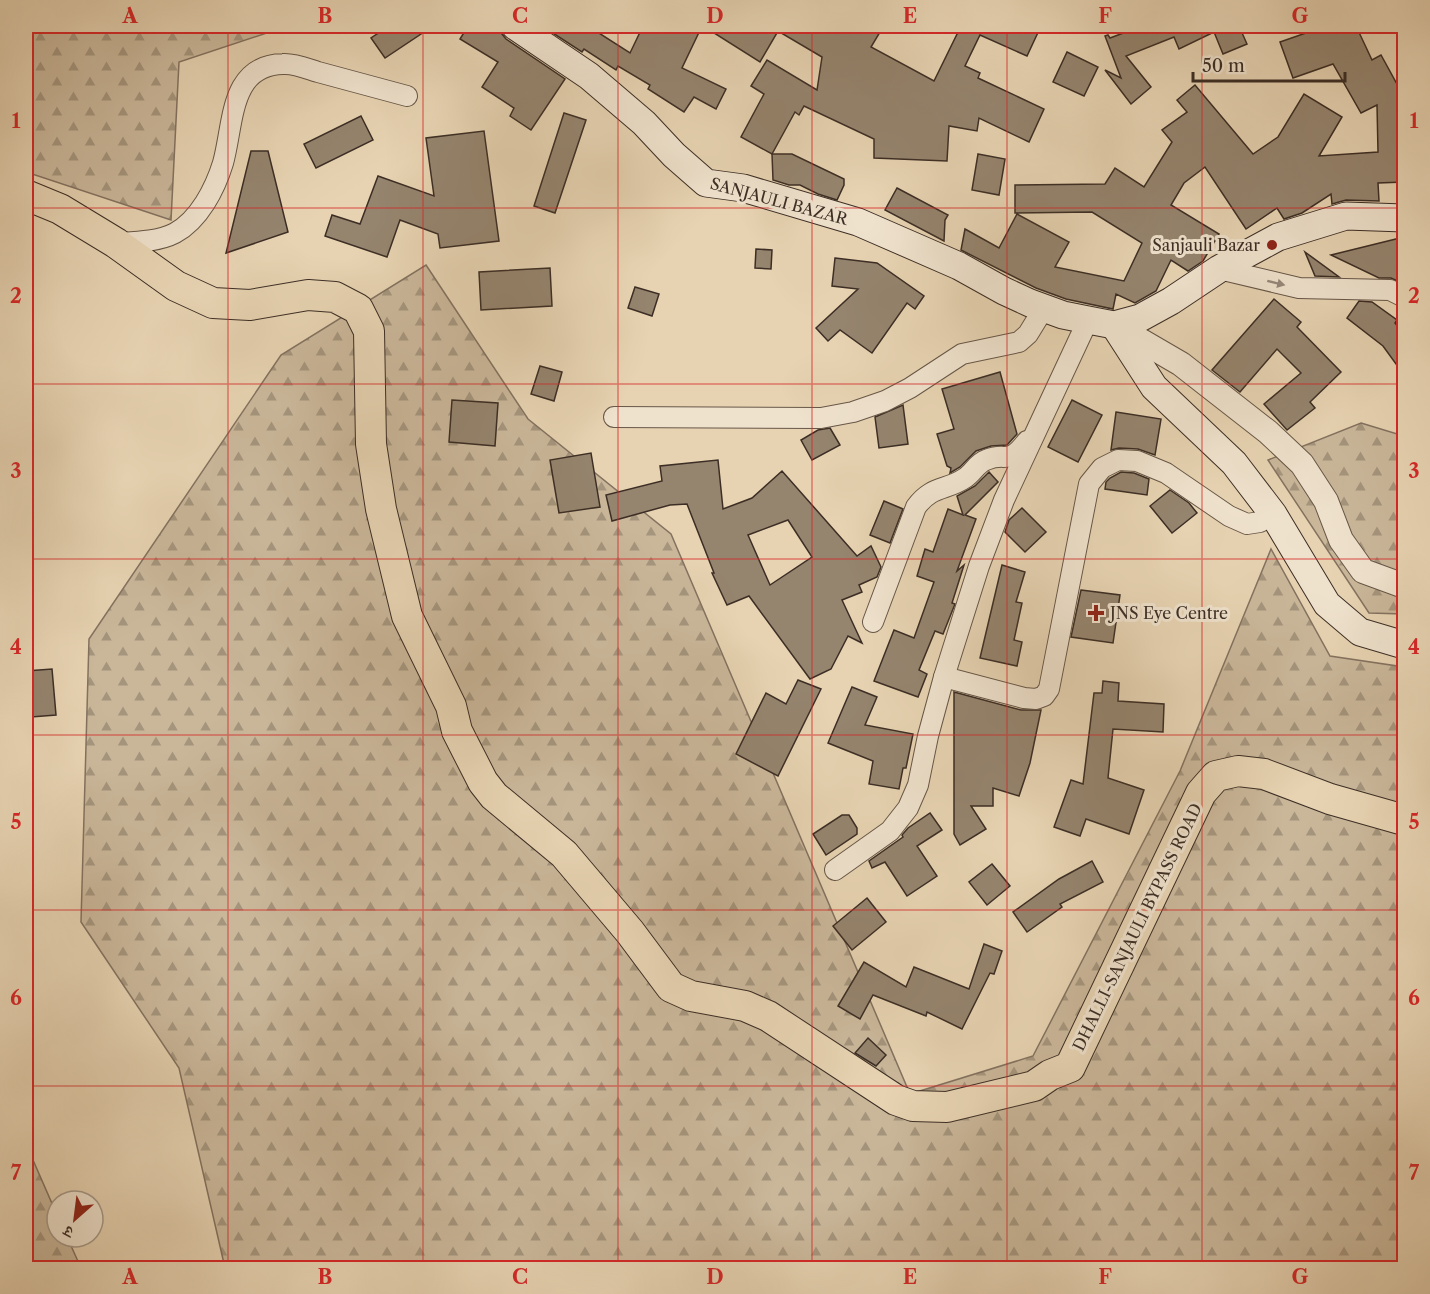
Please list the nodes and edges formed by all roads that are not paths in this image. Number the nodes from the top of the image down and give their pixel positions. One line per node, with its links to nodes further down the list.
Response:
1 (515, 26): 8 (main road, SANJAULI BAZAR)
2 (407, 96): 5 (street)
3 (26, 195): 5 (main road, DHALLI-SANJAULI BYPASS ROAD)
4 (1404, 218): 6 (main road)
5 (116, 243): 17 (main road, DHALLI-SANJAULI BYPASS ROAD)
6 (1219, 269): 7 (street, one-way to 7); 9 (main road)
7 (1404, 297)
8 (1044, 308): 9 (main road, SANJAULI BAZAR); 10 (street)
9 (1101, 323): 11 (street); 12 (main road); 13 (street)
10 (614, 417)
11 (1040, 424): 14 (street); 16 (street)
12 (1273, 514): 15 (main road); 16 (street)
13 (1404, 586)
14 (873, 622)
15 (1404, 645)
16 (944, 677): 18 (street)
17 (1404, 820)
18 (835, 870)

